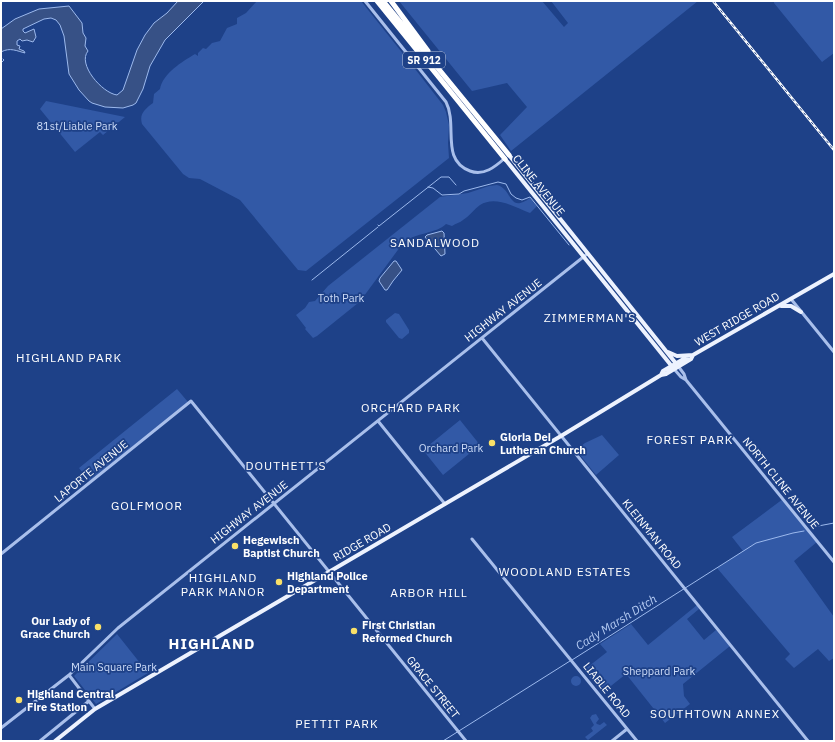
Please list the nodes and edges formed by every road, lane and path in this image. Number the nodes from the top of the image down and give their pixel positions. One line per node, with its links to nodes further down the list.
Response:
1 (365, 1): 8 (street)
2 (373, 1): 6 (highway)
3 (377, 1): 6 (highway, CLINE AVENUE / SR 912)
4 (383, 1): 7 (highway, CLINE AVENUE / SR 912)
5 (391, 1): 7 (highway)
6 (398, 28): 8 (highway, CLINE AVENUE / SR 912)
7 (442, 72): 8 (highway, CLINE AVENUE / SR 912)
8 (507, 157): 9 (main road, CLINE AVENUE / SR 912)
9 (586, 256): 14 (street, HIGHWAY AVENUE); 15 (main road, CLINE AVENUE / SR 912); 18 (main road, CLINE AVENUE / SR 912)
10 (834, 274): 11 (main road, WEST RIDGE ROAD)
11 (791, 299): 12 (main road, WEST RIDGE ROAD); 13 (street)
12 (777, 307): 13 (main road); 17 (main road, WEST RIDGE ROAD)
13 (801, 312): 16 (street)
14 (482, 338): 20 (street, HIGHWAY AVENUE); 22 (street, KLEINMAN ROAD)
15 (665, 349): 17 (main road); 18 (main road, CLINE AVENUE / SR 912)
16 (834, 352)
17 (691, 355): 18 (main road, WEST RIDGE ROAD)
18 (675, 366): 21 (street, CLINE AVENUE); 22 (main road, RIDGE ROAD)
19 (191, 401): 23 (street, GRACE STREET); 26 (street, LAPORTE AVENUE)
20 (378, 421): 23 (street, HIGHWAY AVENUE); 24 (street)
21 (730, 434): 27 (street, NORTH CLINE AVENUE)
22 (561, 436): 24 (main road, RIDGE ROAD); 39 (street, KLEINMAN ROAD)
23 (274, 504): 28 (street, GRACE STREET); 29 (street, HIGHWAY AVENUE)
24 (445, 504): 28 (main road, RIDGE ROAD)
25 (472, 539): 33 (street, LIABLE ROAD)
26 (1, 554)
27 (834, 562)
28 (329, 572): 31 (main road, RIDGE ROAD); 36 (street, GRACE STREET)
29 (69, 675): 30 (street); 32 (street, HIGHWAY AVENUE)
30 (89, 701): 31 (street); 34 (street)
31 (95, 709): 35 (main road, RIDGE ROAD)
32 (1, 728)
33 (627, 729): 37 (street); 38 (street, LIABLE ROAD)
34 (40, 741)
35 (55, 741)
36 (466, 741)
37 (612, 741)
38 (637, 741)
39 (808, 741)

